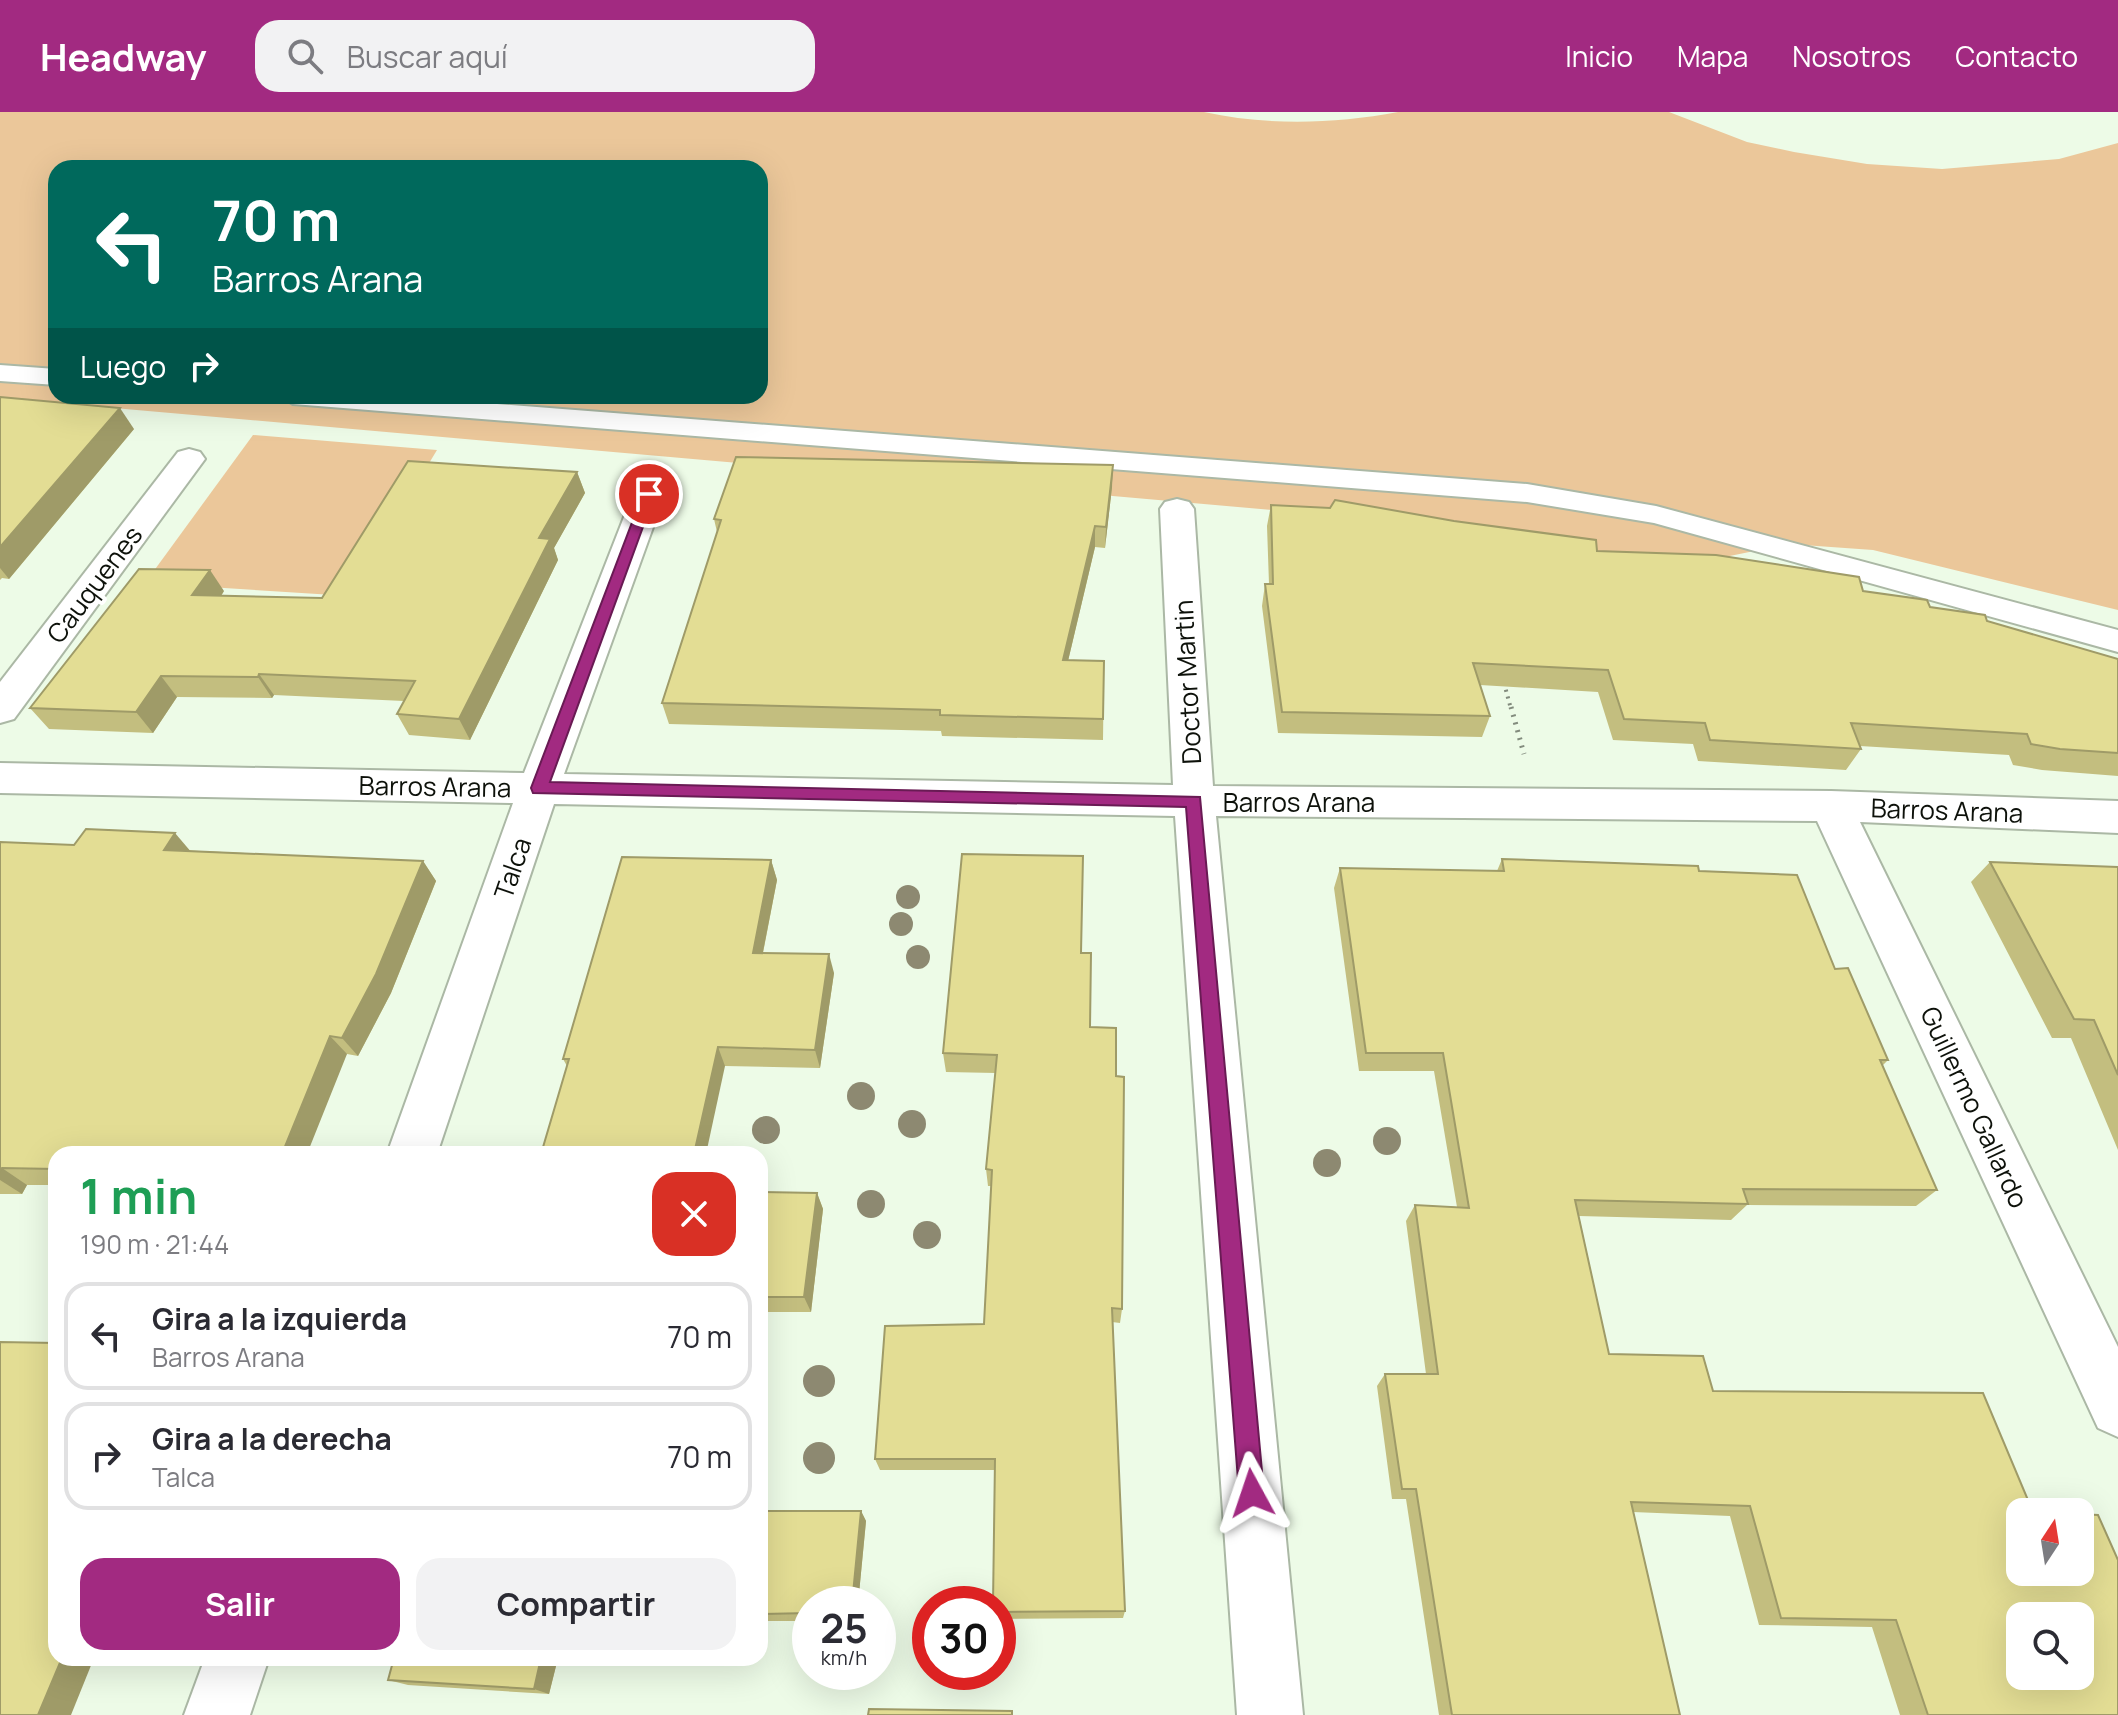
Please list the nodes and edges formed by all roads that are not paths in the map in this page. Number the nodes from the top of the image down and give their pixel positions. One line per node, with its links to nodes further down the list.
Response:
1 (0, 373): 2 (lane)
2 (48, 376)
3 (395, 404): 7 (lane)
4 (189, 459): 8 (street, Cauquenes)
5 (649, 494): 10 (street, Talca)
6 (1177, 509): 11 (street, Doctor Martin)
7 (2118, 641)
8 (0, 709)
9 (0, 778): 10 (street, Barros Arana)
10 (539, 788): 11 (street, Barros Arana); 14 (street, Talca)
11 (1194, 801): 12 (street, Barros Arana); 18 (street, Doctor Martin)
12 (1831, 806): 13 (street, Barros Arana); 15 (street, Guillermo Gallardo)
13 (2118, 817)
14 (415, 1146)
15 (2118, 1408)
16 (234, 1666): 17 (street)
17 (217, 1715)
18 (1270, 1715)

